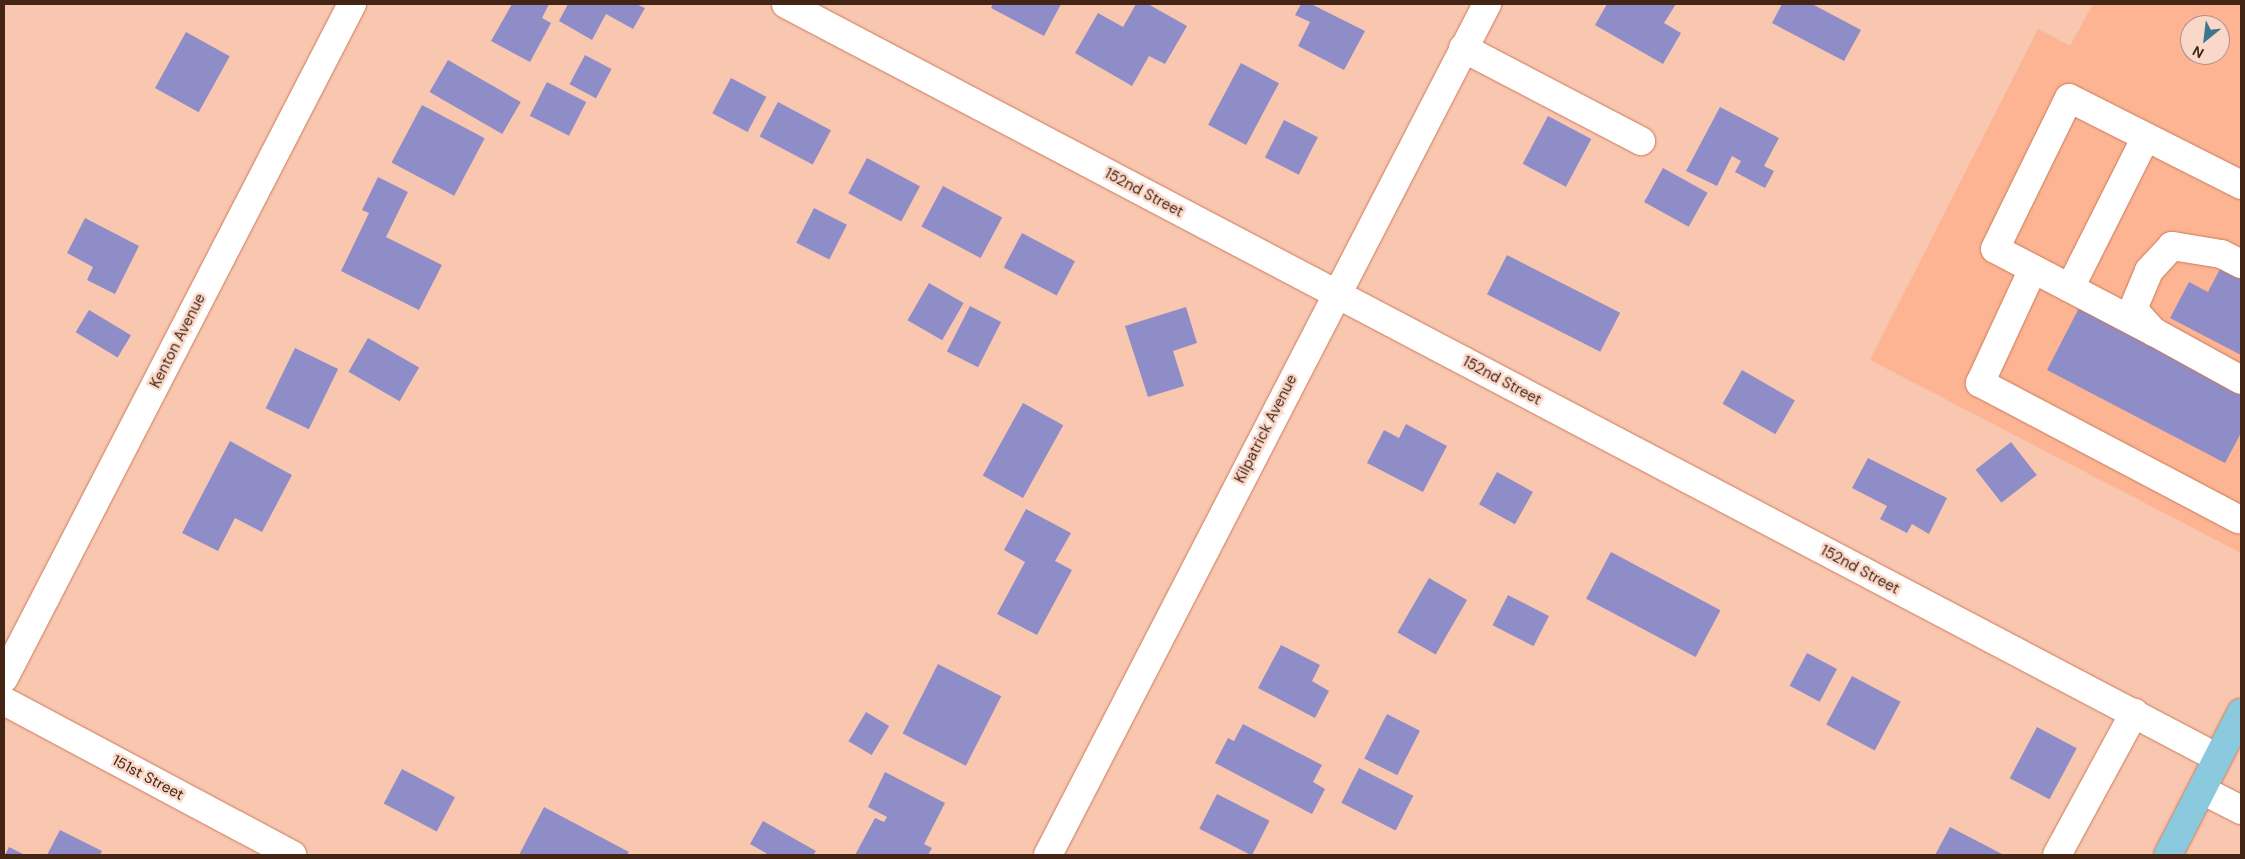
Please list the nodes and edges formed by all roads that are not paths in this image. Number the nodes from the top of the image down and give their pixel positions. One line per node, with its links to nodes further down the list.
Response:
1 (352, 4): 15 (street, Kenton Avenue)
2 (786, 4): 11 (street, 152nd Street)
3 (1487, 4): 4 (street, Kilpatrick Avenue)
4 (1463, 48): 6 (street); 11 (street, Kilpatrick Avenue)
5 (2146, 137): 7 (street); 9 (street); 10 (street)
6 (1641, 141)
7 (2241, 184)
8 (2241, 264): 12 (street)
9 (2033, 269): 10 (street); 14 (street)
10 (2070, 288): 12 (street)
11 (1335, 294): 17 (street, 152nd Street); 24 (street, Kilpatrick Avenue)
12 (2154, 332): 13 (street)
13 (2241, 380)
14 (2240, 518)
15 (4, 678)
16 (4, 701): 23 (street, 151st Street)
17 (2134, 713): 19 (street, 152nd Street); 22 (street)
18 (2241, 713): 19 (main road)
19 (2218, 758): 20 (main road)
20 (2202, 790): 21 (street); 25 (main road)
21 (2241, 810)
22 (2066, 852)
23 (292, 855)
24 (1048, 855)
25 (2168, 855)

